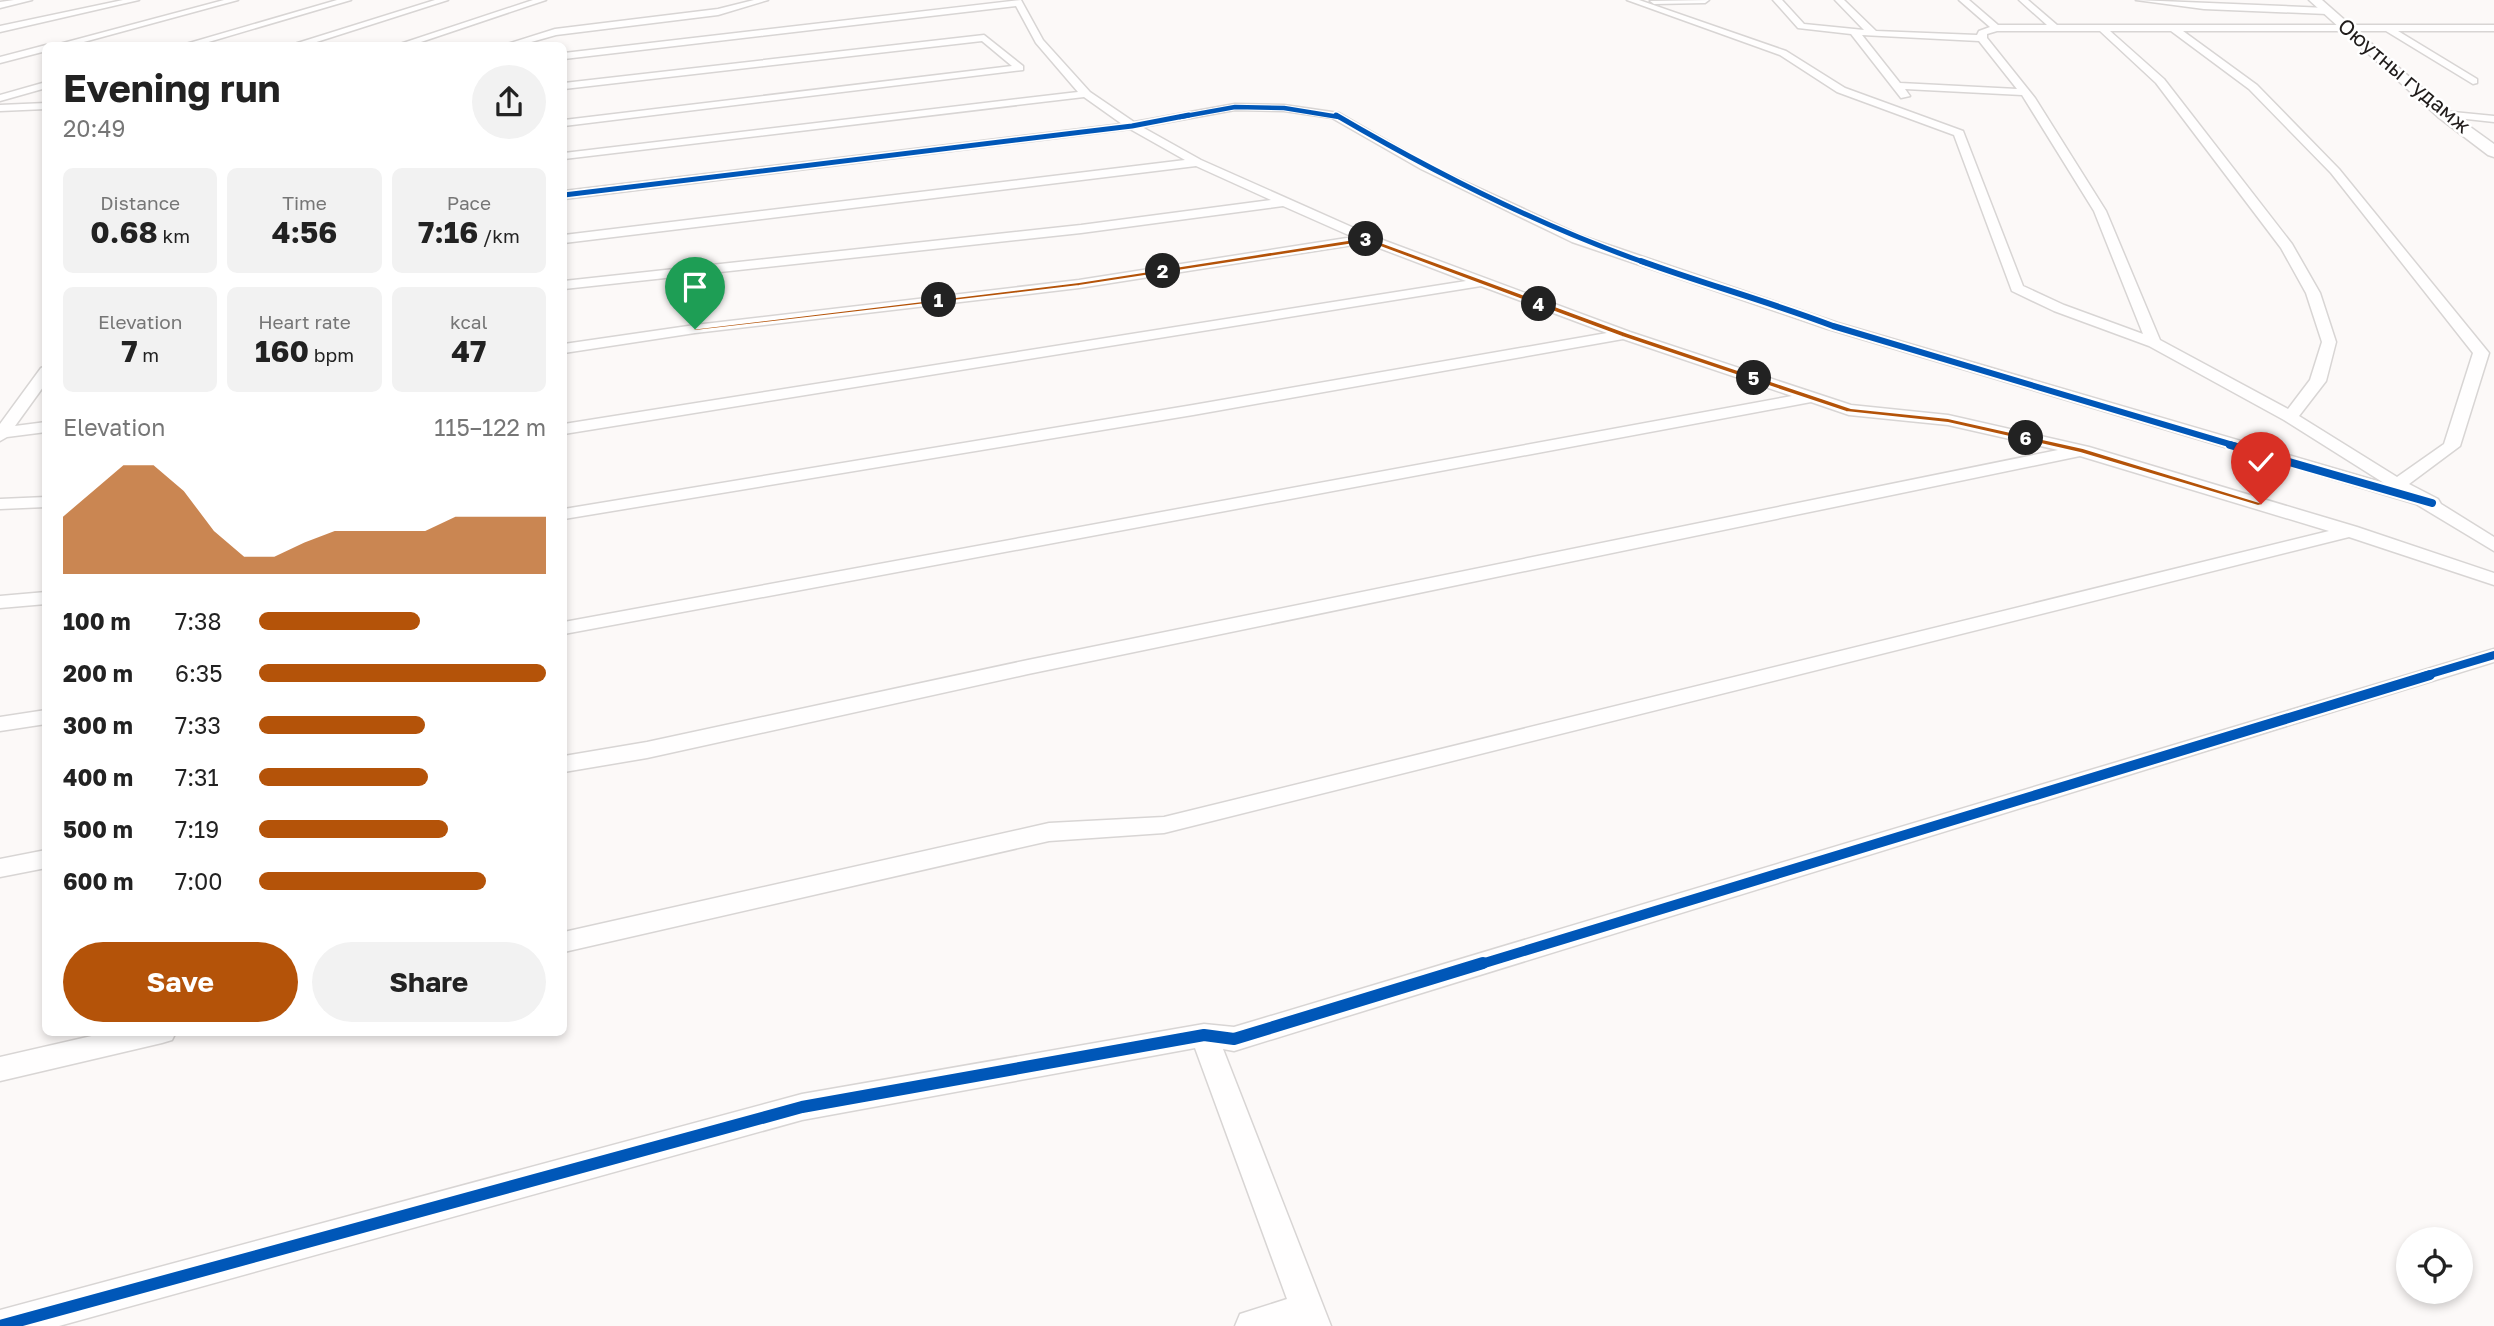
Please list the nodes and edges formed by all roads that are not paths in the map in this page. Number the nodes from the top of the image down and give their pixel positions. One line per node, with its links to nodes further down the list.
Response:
1 (28, 0): 18 (street)
2 (135, 0): 25 (street)
3 (234, 0): 33 (street)
4 (347, 0): 34 (street)
5 (444, 0): 35 (street)
6 (542, 0): 36 (street)
7 (764, 0): 37 (street)
8 (1705, 0): 16 (street)
9 (1777, 0): 29 (street)
10 (1839, 0): 30 (street)
11 (1963, 0): 21 (street)
12 (2023, 0): 22 (street)
13 (2140, 0): 17 (street)
14 (2315, 0): 19 (street, Оюутны гудамж)
15 (1018, 1): 39 (street); 46 (street)
16 (1633, 1): 51 (street)
17 (2180, 2): 19 (street)
18 (0, 5)
19 (2327, 11): 26 (street, Оюутны гудамж)
20 (2172, 27): 23 (street); 26 (street); 75 (street)
21 (1996, 28): 22 (street); 32 (street)
22 (2055, 28): 23 (street)
23 (2102, 28): 70 (street)
24 (2494, 28): 28 (street)
25 (0, 29)
26 (2346, 29): 27 (street); 50 (street, Оюутны гудамж)
27 (2388, 29): 28 (street); 41 (street)
28 (2477, 29): 31 (street)
29 (1854, 32): 30 (street); 44 (street)
30 (1873, 34): 32 (street)
31 (2494, 37)
32 (1982, 38): 45 (street)
33 (71, 42)
34 (197, 42)
35 (305, 42)
36 (411, 42)
37 (519, 42)
38 (42, 49): 40 (street)
39 (567, 55)
40 (0, 60)
41 (2473, 81)
42 (42, 86): 47 (street)
43 (567, 86): 55 (street)
44 (1896, 86): 45 (street); 51 (street)
45 (2024, 92): 66 (street)
46 (1086, 94): 54 (street); 55 (street)
47 (0, 98)
48 (42, 106): 49 (street)
49 (0, 108)
50 (2444, 114): 52 (street); 56 (street, Оюутны гудамж)
51 (1915, 115): 66 (street)
52 (2494, 119)
53 (567, 123): 55 (street)
54 (1132, 126): 58 (street); 59 (street); 77 (street)
55 (669, 128): 57 (street)
56 (2494, 152)
57 (567, 155)
58 (1197, 162): 60 (street); 61 (street)
59 (567, 195)
60 (1284, 202): 62 (street); 64 (street)
61 (567, 239)
62 (1367, 239): 63 (street); 67 (street)
63 (1479, 283): 65 (street); 72 (street)
64 (567, 285)
65 (1625, 335): 69 (street); 79 (street)
66 (2154, 344): 70 (street)
67 (567, 349)
68 (42, 377): 73 (street)
69 (1811, 398): 74 (street); 85 (street)
70 (2290, 417): 75 (street)
71 (42, 427): 73 (street)
72 (567, 429)
73 (2, 435)
74 (2083, 451): 80 (street); 89 (street)
75 (2397, 485): 77 (street)
76 (42, 502): 78 (street)
77 (2432, 503): 81 (street)
78 (0, 504)
79 (567, 514)
80 (2350, 531): 82 (street); 92 (street)
81 (2494, 545)
82 (2494, 579)
83 (42, 598): 84 (street)
84 (0, 602)
85 (567, 627)
86 (2494, 655): 93 (street)
87 (42, 718): 88 (street)
88 (0, 724)
89 (567, 763)
90 (42, 860): 91 (street)
91 (0, 869)
92 (567, 941)
93 (1204, 1035): 96 (street); 97 (street)
94 (144, 1036): 95 (street)
95 (0, 1069)
96 (1310, 1317): 98 (street)
97 (0, 1326)
98 (1252, 1326)

